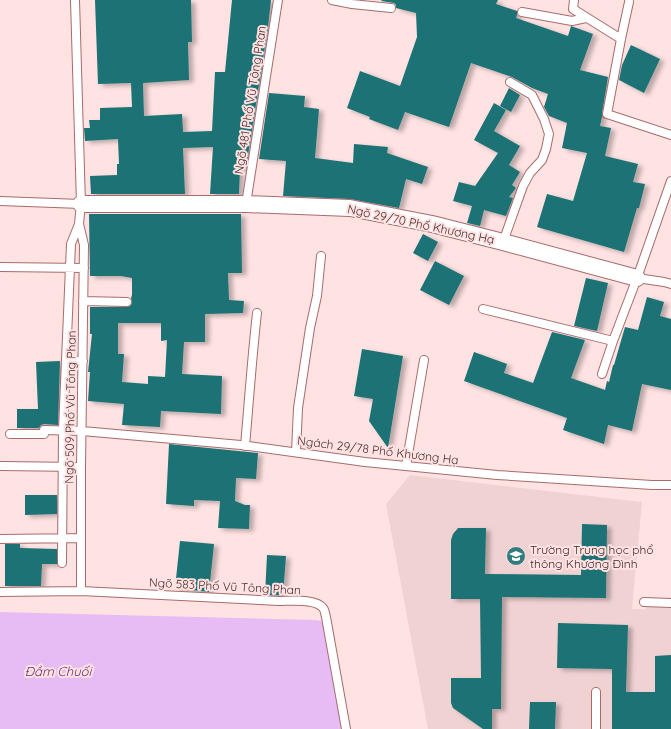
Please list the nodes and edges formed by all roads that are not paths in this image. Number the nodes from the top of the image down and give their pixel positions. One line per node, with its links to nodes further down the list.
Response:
1 (75, 0): 14 (lane, Ngõ 509 Phố Vũ Tông Phan)
2 (278, 0): 15 (lane, Ngõ 481 Phố Vũ Tông Phan)
3 (332, 0): 6 (lane)
4 (574, 0): 8 (lane)
5 (629, 2): 9 (lane)
6 (391, 8)
7 (522, 12): 8 (lane)
8 (586, 18): 9 (lane)
9 (621, 39): 11 (lane)
10 (510, 82): 17 (lane)
11 (671, 136)
12 (671, 181): 22 (lane)
13 (0, 201): 14 (lane)
14 (81, 204): 15 (street, Ngõ 29/70 Phố Khương Hạ); 16 (lane, Ngõ 509 Phố Vũ Tông Phan)
15 (246, 204): 17 (street, Ngõ 29/70 Phố Khương Hạ)
16 (79, 224): 20 (lane, Ngõ 509 Phố Vũ Tông Phan); 21 (lane, Ngõ 509 Phố Vũ Tông Phan)
17 (503, 242): 22 (street, Ngõ 29/70 Phố Khương Hạ)
18 (321, 256): 39 (lane)
19 (0, 267): 20 (lane)
20 (70, 267): 21 (lane); 27 (lane, Ngõ 509 Phố Vũ Tông Phan)
21 (84, 268): 24 (lane, Ngõ 509 Phố Vũ Tông Phan)
22 (637, 278): 23 (lane); 30 (lane)
23 (671, 284)
24 (83, 301): 25 (lane); 28 (lane, Ngõ 509 Phố Vũ Tông Phan)
25 (127, 302)
26 (483, 309): 30 (lane)
27 (68, 313): 28 (lane); 32 (lane, Ngõ 509 Phố Vũ Tông Phan)
28 (83, 313): 33 (lane, Ngõ 509 Phố Vũ Tông Phan)
29 (257, 313): 38 (lane)
30 (612, 341): 34 (lane)
31 (424, 360): 41 (lane)
32 (66, 361): 33 (lane); 35 (lane, Ngõ 509 Phố Vũ Tông Phan)
33 (83, 361): 36 (lane, Ngõ 509 Phố Vũ Tông Phan)
34 (602, 374)
35 (63, 430): 36 (lane, Ngách 29/78 Phố Khương Hạ); 37 (lane, Ngách 29/78 Phố Khương Hạ); 43 (lane, Ngõ 509 Phố Vũ Tông Phan)
36 (82, 430): 38 (lane, Ngách 29/78 Phố Khương Hạ); 42 (lane, Ngõ 509 Phố Vũ Tông Phan)
37 (10, 434)
38 (245, 446): 39 (lane, Ngách 29/78 Phố Khương Hạ)
39 (296, 452): 41 (lane, Ngách 29/78 Phố Khương Hạ)
40 (0, 466): 43 (lane)
41 (406, 466): 44 (lane, Ngách 29/78 Phố Khương Hạ)
42 (81, 467): 43 (lane); 45 (lane, Ngõ 509 Phố Vũ Tông Phan)
43 (63, 468): 47 (lane, Ngõ 509 Phố Vũ Tông Phan)
44 (671, 485)
45 (81, 538): 47 (lane); 49 (lane, Ngõ 509 Phố Vũ Tông Phan)
46 (0, 539): 47 (lane)
47 (62, 539): 48 (lane, Ngõ 509 Phố Vũ Tông Phan)
48 (62, 563)
49 (81, 591): 50 (lane, Ngõ 583 Phố Vũ Tông Phan); 54 (lane, Ngõ 583 Phố Vũ Tông Phan)
50 (0, 592)
51 (644, 602): 52 (lane)
52 (671, 603)
53 (596, 692): 55 (lane)
54 (346, 729)
55 (596, 729)

